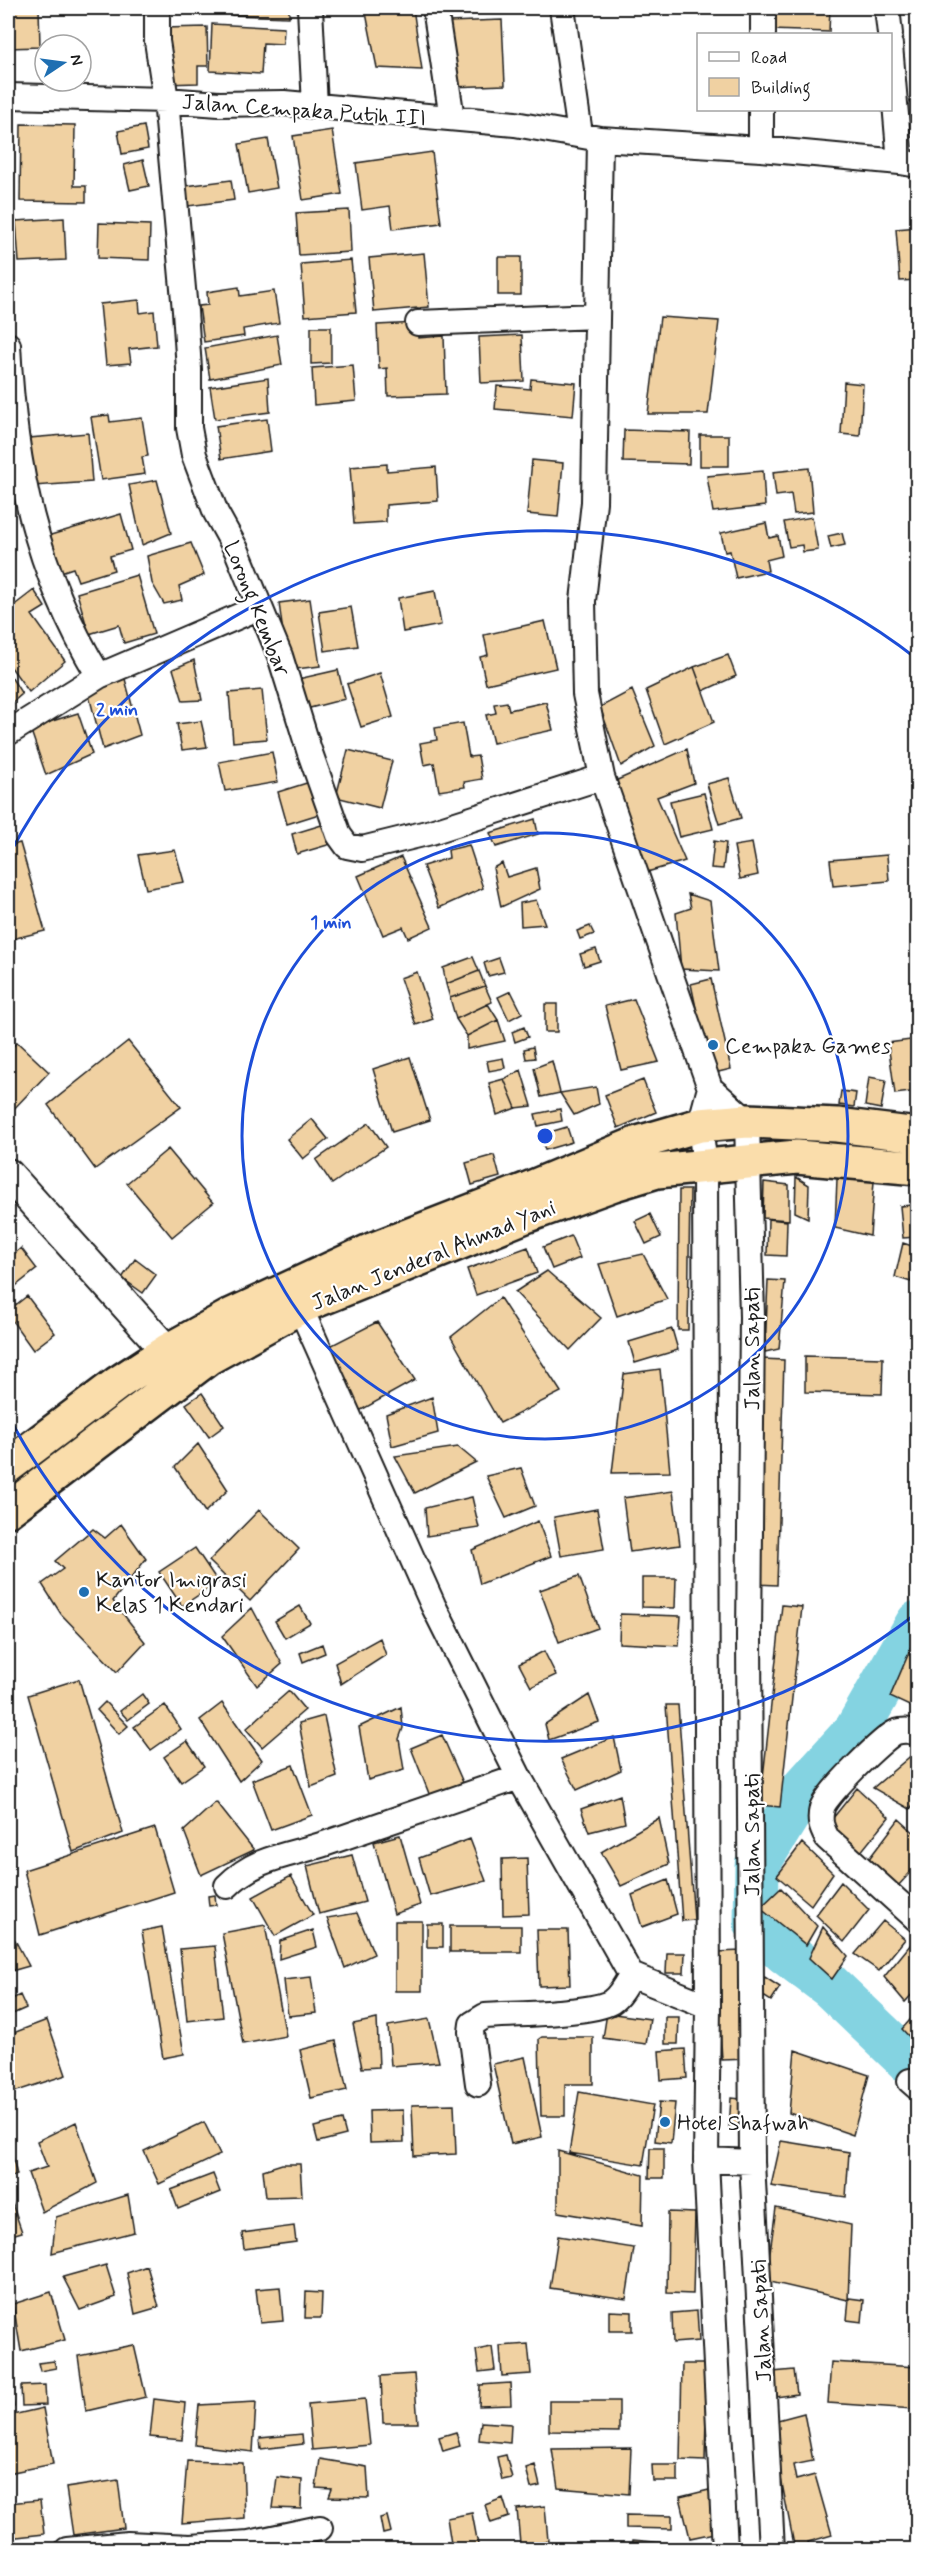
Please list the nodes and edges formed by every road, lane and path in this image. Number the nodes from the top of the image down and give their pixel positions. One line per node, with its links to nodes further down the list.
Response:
1 (157, 8): 11 (street, Lorong Kembar)
2 (310, 8): 12 (street)
3 (435, 8): 14 (street)
4 (562, 8): 15 (street)
5 (763, 8): 7 (street)
6 (887, 8): 8 (street)
7 (763, 33)
8 (890, 33)
9 (892, 52): 17 (street)
10 (8, 96): 11 (street, Jalan Cempaka Putih III)
11 (166, 100): 12 (street, Jalan Cempaka Putih III); 21 (street, Lorong Kembar)
12 (315, 106): 14 (street, Jalan Cempaka Putih III)
13 (761, 111): 16 (street)
14 (452, 118): 15 (street, Jalan Cempaka Putih III)
15 (590, 137): 16 (street, Jalan Cempaka Putih III); 18 (street)
16 (761, 149): 17 (street, Jalan Cempaka Putih III)
17 (909, 163)
18 (597, 316): 19 (street); 24 (street)
19 (417, 323)
20 (8, 345): 22 (street)
21 (260, 607): 22 (street); 24 (street, Lorong Kembar)
22 (99, 676): 23 (street)
23 (8, 733)
24 (602, 777): 25 (street)
25 (710, 1088): 26 (street); 27 (street)
26 (747, 1121): 27 (highway, Jalan Jenderal Ahmad Yani); 28 (highway, Jalan Jenderal Ahmad Yani); 29 (street, Jalan Sapati)
27 (700, 1125): 30 (street, Jalan Sapati); 34 (highway, Jalan Jenderal Ahmad Yani)
28 (918, 1135)
29 (750, 1163): 30 (highway, Jalan Jenderal Ahmad Yani); 31 (highway, Jalan Jenderal Ahmad Yani); 45 (street, Jalan Sapati)
30 (705, 1167): 33 (highway, Jalan Jenderal Ahmad Yani); 42 (street, Jalan Sapati)
31 (918, 1168)
32 (8, 1174): 34 (street)
33 (300, 1307): 34 (highway, Jalan Jenderal Ahmad Yani); 38 (street)
34 (175, 1363): 35 (highway, Jalan Jenderal Ahmad Yani); 36 (highway, Jalan Jenderal Ahmad Yani)
35 (8, 1466)
36 (8, 1510)
37 (918, 1734): 40 (street)
38 (519, 1777): 39 (street); 41 (street)
39 (227, 1886)
40 (918, 1920)
41 (631, 1976): 42 (street); 43 (street)
42 (708, 2006): 44 (street, Jalan Sapati)
43 (478, 2084)
44 (706, 2160): 45 (street); 48 (street, Jalan Sapati)
45 (752, 2162): 49 (street, Jalan Sapati)
46 (320, 2528): 47 (street)
47 (67, 2550)
48 (725, 2550)
49 (772, 2550)

